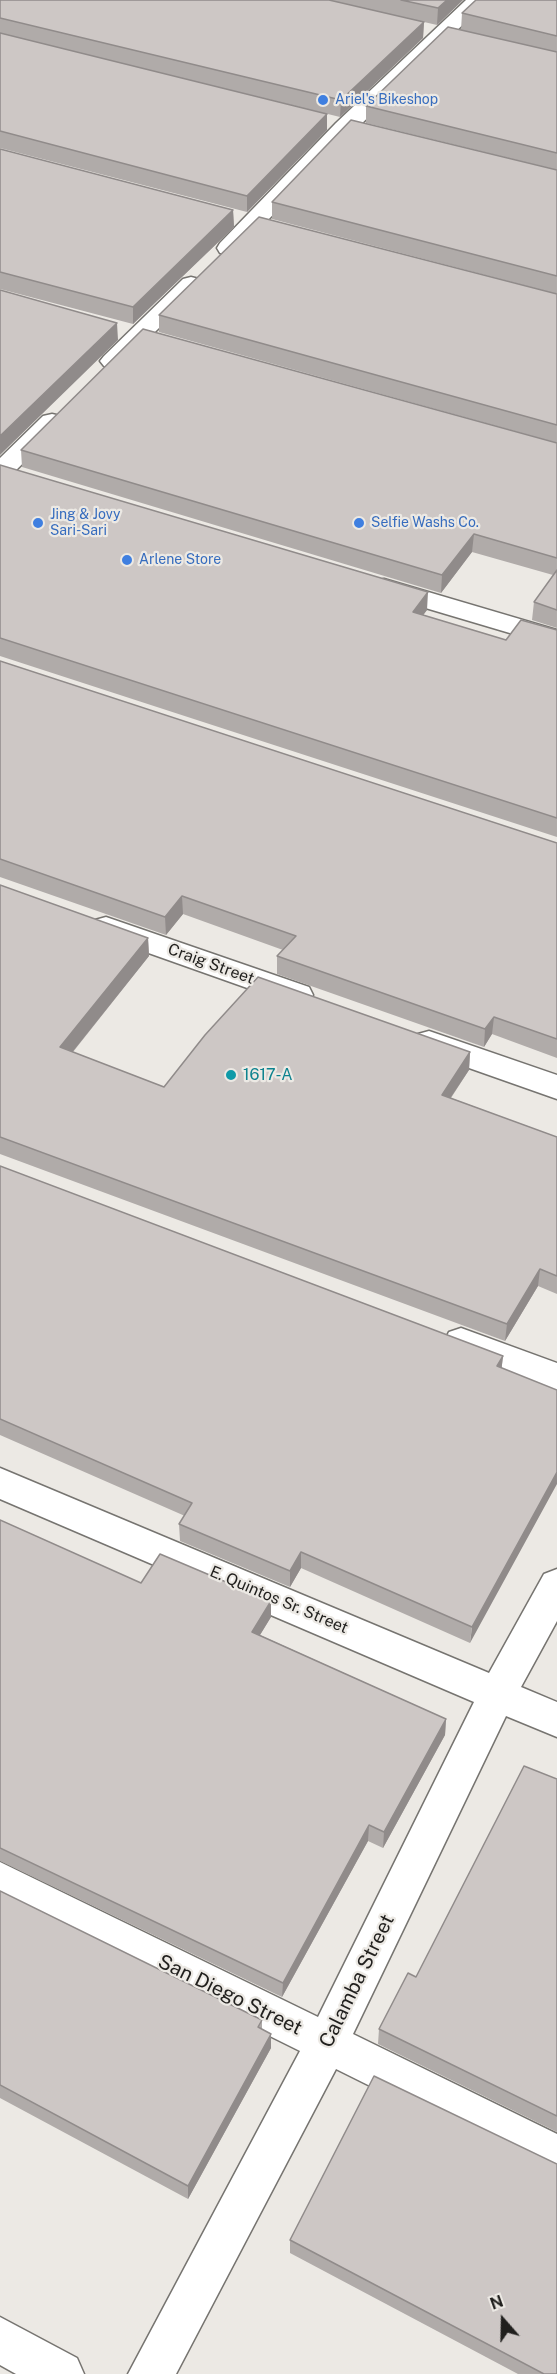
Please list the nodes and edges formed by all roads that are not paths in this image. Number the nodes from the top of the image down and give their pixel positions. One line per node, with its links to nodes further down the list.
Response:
1 (478, 0): 3 (main road)
2 (420, 29): 3 (main road)
3 (443, 34): 4 (main road); 5 (main road)
4 (466, 40)
5 (334, 125): 6 (main road); 8 (main road)
6 (366, 133)
7 (225, 217): 8 (main road)
8 (252, 224): 9 (main road); 11 (main road)
9 (275, 230)
10 (111, 327): 11 (main road)
11 (150, 338): 12 (main road)
12 (98, 375)
13 (66, 407): 14 (main road)
14 (6, 473)
15 (364, 581): 16 (main road)
16 (557, 639)
17 (78, 917): 18 (main road, Craig Street)
18 (323, 1004)
19 (401, 1032): 20 (main road)
20 (557, 1087)
21 (434, 1332): 22 (main road)
22 (557, 1378)
23 (0, 1482): 25 (main road, E. Quintos Sr. Street)
24 (557, 1585): 25 (main road, Calamba Street)
25 (498, 1693): 26 (main road, E. Quintos Sr. Street); 28 (main road, Calamba Street)
26 (557, 1720)
27 (0, 1881): 28 (main road, San Diego Street)
28 (327, 2043): 29 (main road, San Diego Street); 32 (main road, Calamba Street)
29 (557, 2157)
30 (0, 2340): 31 (main road)
31 (61, 2374)
32 (151, 2374)

